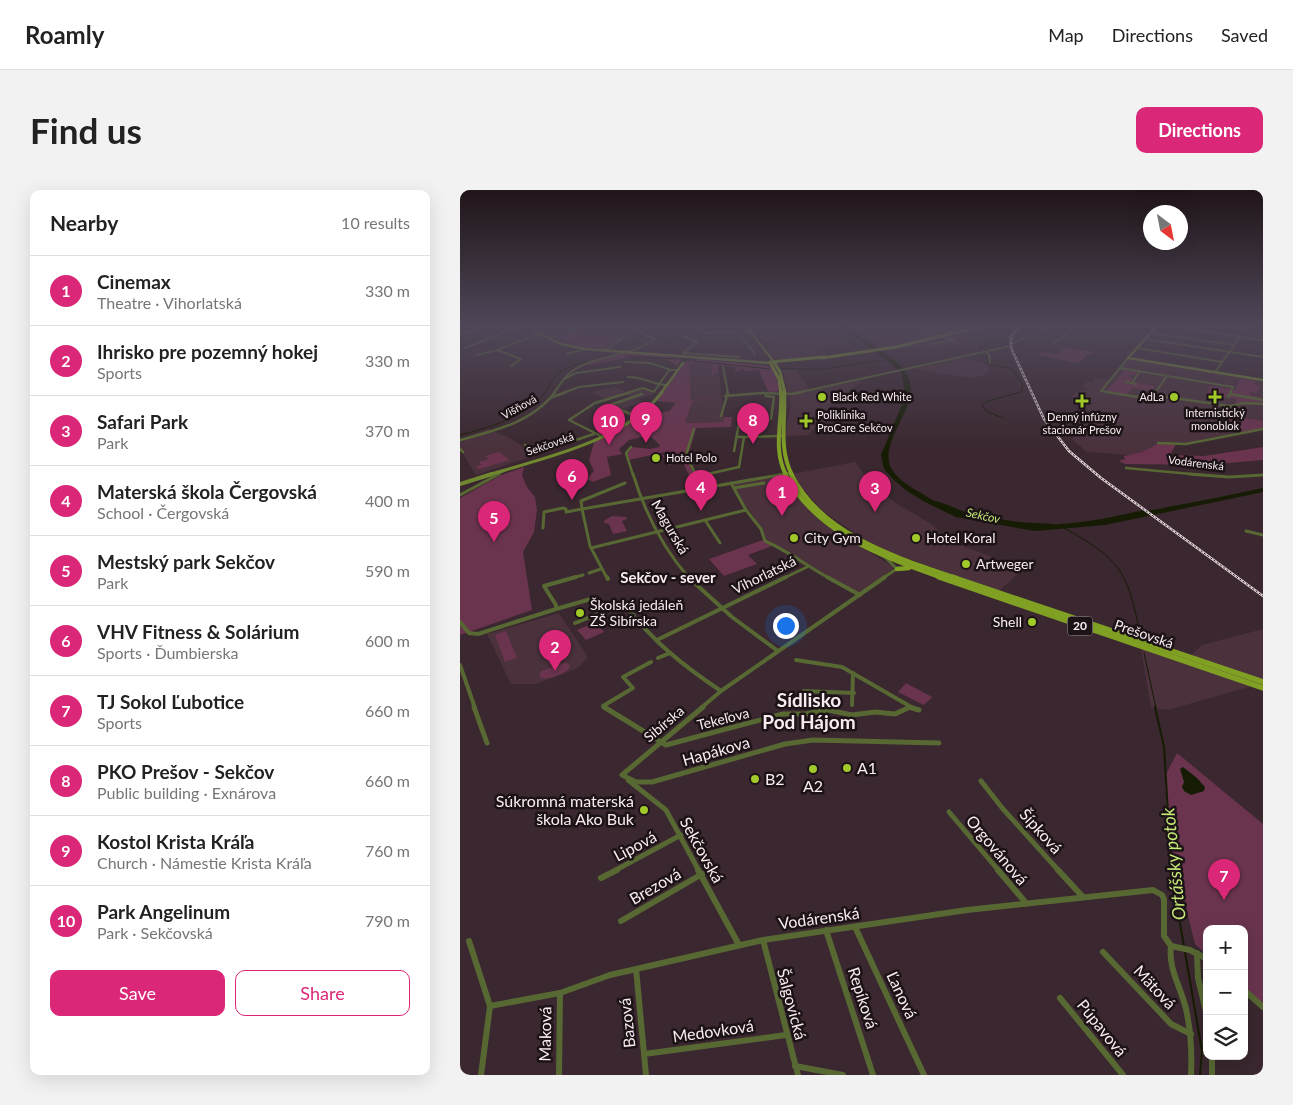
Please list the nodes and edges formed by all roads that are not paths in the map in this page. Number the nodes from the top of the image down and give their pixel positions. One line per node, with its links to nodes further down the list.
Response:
1 (577, 368): 15 (street, Višňová)
2 (610, 368): 17 (street)
3 (664, 368): 11 (street)
4 (723, 368): 31 (street)
5 (774, 368): 29 (main road, 20)
6 (916, 368): 29 (street)
7 (1120, 368): 32 (street)
8 (1122, 368): 14 (street)
9 (1192, 368): 16 (street)
10 (1218, 368): 16 (street)
11 (669, 370): 12 (street); 26 (street)
12 (677, 370): 27 (street, Sekčovská)
13 (779, 370): 29 (main road, 20)
14 (1140, 371): 18 (street); 24 (street)
15 (570, 372): 17 (street); 20 (street, Višňová)
16 (1215, 372): 21 (street)
17 (576, 373): 20 (street)
18 (1167, 376): 32 (street); 34 (street)
19 (628, 377): 26 (street)
20 (562, 380): 33 (street, Višňová)
21 (1263, 380)
22 (623, 382): 33 (street)
23 (1126, 382): 24 (street)
24 (1132, 384): 25 (street)
25 (1136, 384)
26 (659, 385): 27 (street); 44 (street)
27 (668, 385): 39 (street, Sekčovská)
28 (766, 393): 29 (street); 31 (street); 40 (street)
29 (782, 393): 46 (main road, 20)
30 (642, 394): 39 (street)
31 (728, 395): 38 (street)
32 (1154, 395): 36 (street)
33 (550, 398): 49 (street, Višňová)
34 (1263, 400)
35 (1263, 404): 36 (street)
36 (1230, 406): 37 (street)
37 (1223, 408)
38 (721, 416)
39 (637, 417): 45 (street, Sekčovská)
40 (771, 419)
41 (739, 423): 47 (street)
42 (694, 429): 62 (street)
43 (1263, 429): 50 (street)
44 (594, 434): 45 (street); 51 (street)
45 (601, 436): 55 (street, Sekčovská)
46 (780, 436): 48 (street); 58 (main road, 20)
47 (737, 437): 48 (street); 53 (street)
48 (744, 437): 57 (street)
49 (460, 440)
50 (1158, 443)
51 (525, 445)
52 (630, 447): 54 (street)
53 (734, 451)
54 (628, 460): 72 (street)
55 (525, 463): 63 (street, Sekčovská); 70 (street)
56 (1126, 468): 61 (street, Vodárenská)
57 (708, 474)
58 (786, 474): 60 (street); 60 (street); 82 (main road, 20); 83 (main road, 20)
59 (703, 475): 62 (street)
60 (776, 475): 65 (street)
61 (1263, 475)
62 (696, 476): 68 (street)
63 (461, 483)
64 (625, 483): 73 (street)
65 (731, 483): 68 (street); 69 (street, Vihorlatská)
66 (764, 483): 69 (street)
67 (460, 488): 70 (street)
68 (702, 488): 72 (street)
69 (734, 488): 74 (street, Vihorlatská)
70 (466, 491): 71 (street)
71 (460, 495)
72 (641, 499): 73 (street); 78 (street, Magurská)
73 (582, 509): 76 (street); 81 (street)
74 (746, 510): 75 (street); 84 (street, Vihorlatská)
75 (705, 520): 78 (street); 80 (street)
76 (543, 528)
77 (1246, 531): 79 (street)
78 (656, 532): 81 (street); 93 (street, Magurská)
79 (1263, 536)
80 (720, 543)
81 (591, 548): 86 (street)
82 (884, 556): 83 (main road, 20); 87 (street)
83 (906, 563): 85 (main road, Prešovská / 20); 87 (street); 107 (main road, Prešovská / 20)
84 (808, 567): 91 (street, Vihorlatská); 93 (street, Vihorlatská)
85 (912, 568): 87 (main road); 108 (main road, Prešovská / 20)
86 (601, 569): 88 (street); 90 (street)
87 (896, 569): 91 (street)
88 (589, 573)
89 (583, 575): 94 (street)
90 (608, 579)
91 (860, 595): 100 (street)
92 (590, 599): 94 (street)
93 (722, 608): 99 (street); 100 (street, Vihorlatská)
94 (556, 609): 97 (street)
95 (613, 609): 99 (street)
96 (606, 611): 98 (street)
97 (460, 622)
98 (575, 622)
99 (657, 640): 101 (street)
100 (778, 651): 109 (street, Sibírska)
101 (670, 653): 102 (street); 109 (street)
102 (658, 658)
103 (796, 660): 106 (street)
104 (651, 662): 115 (street)
105 (460, 665): 116 (street)
106 (853, 673): 110 (street); 113 (street)
107 (1263, 682)
108 (1263, 688)
109 (721, 691): 115 (street, Sibírska)
110 (854, 693): 111 (street); 112 (street)
111 (805, 705)
112 (852, 706)
113 (910, 707): 114 (street); 115 (street, Tekeľova)
114 (919, 710)
115 (660, 742): 118 (street, Sibírska)
116 (487, 743)
117 (939, 743): 118 (street, Hapákova)
118 (628, 780): 121 (street, Sekčovská)
119 (981, 781): 124 (street, Šípková)
120 (949, 812): 125 (street, Orgovánová)
121 (681, 836): 122 (street, Sekčovská); 123 (street, Lipová)
122 (702, 874): 126 (street, Brezová); 131 (street, Sekčovská)
123 (601, 878)
124 (1083, 897): 125 (street, Vodárenská); 132 (street, Vodárenská)
125 (1026, 904): 127 (street, Vodárenská)
126 (621, 921)
127 (857, 926): 128 (street, Vodárenská); 154 (street, Ľanová)
128 (826, 930): 129 (street, Vodárenská); 153 (street, Repíková)
129 (763, 940): 131 (street, Vodárenská); 144 (street, Šalgovická)
130 (469, 941): 140 (street)
131 (739, 945): 136 (street, Vodárenská)
132 (1175, 946): 134 (street); 143 (street)
133 (1103, 952): 143 (street, Mätová)
134 (1197, 953): 135 (street); 142 (street)
135 (1203, 957)
136 (636, 969): 137 (street, Vodárenská); 145 (street, Bazová)
137 (560, 993): 140 (street, Vodárenská); 149 (street, Maková)
138 (1248, 994): 141 (street)
139 (1060, 998): 155 (street, Púpavová)
140 (490, 1006): 148 (street)
141 (1263, 1007)
142 (1207, 1015)
143 (1191, 1034): 156 (street)
144 (786, 1035): 145 (street, Medovková); 147 (street, Šalgovická)
145 (644, 1054): 150 (street, Bazová)
146 (1212, 1060): 157 (street)
147 (795, 1066): 151 (street, Šalgovická); 152 (street)
148 (481, 1075)
149 (559, 1075)
150 (646, 1075)
151 (798, 1075)
152 (843, 1075)
153 (873, 1075)
154 (924, 1075)
155 (1123, 1075)
156 (1191, 1075)
157 (1212, 1075)

